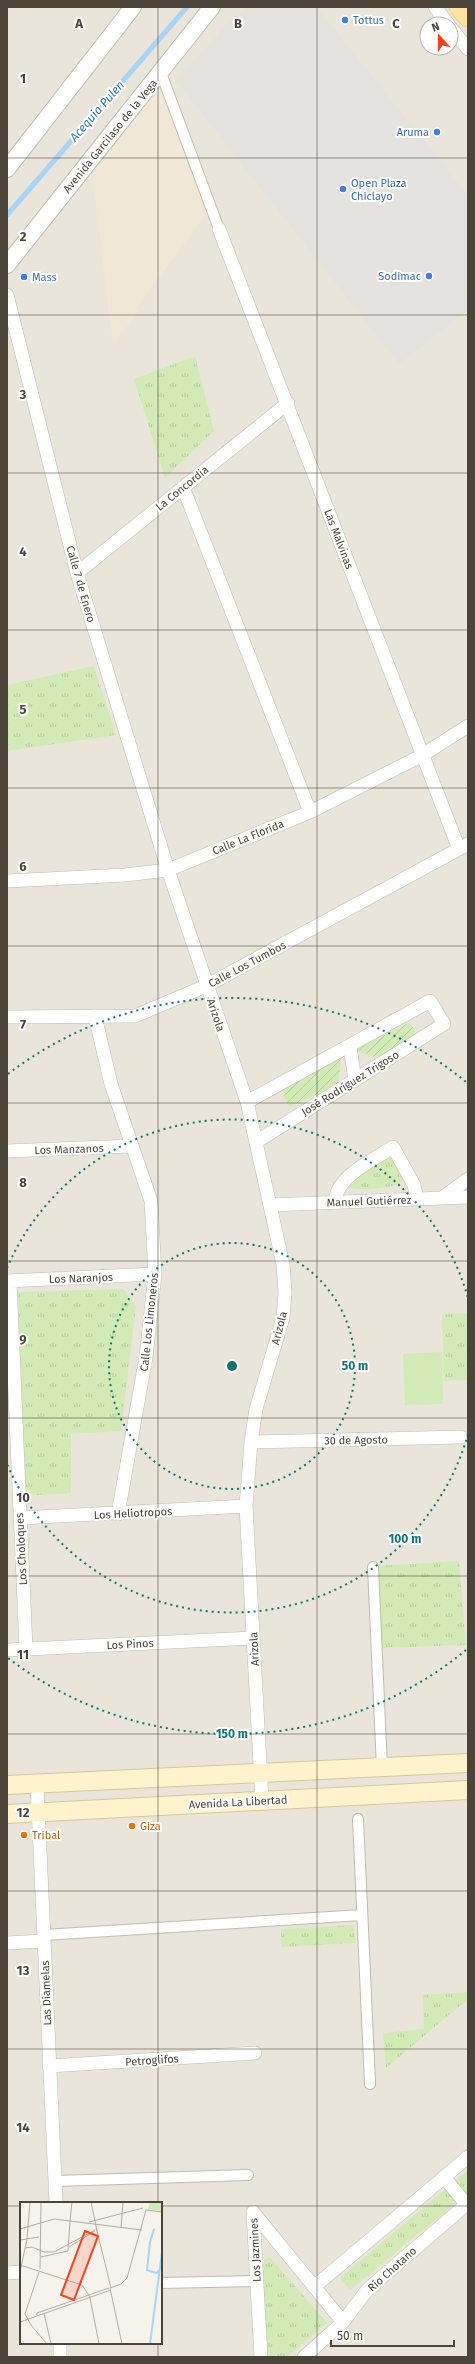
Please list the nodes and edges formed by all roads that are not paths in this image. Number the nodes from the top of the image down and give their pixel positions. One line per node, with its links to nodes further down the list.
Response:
1 (133, 7): 10 (street)
2 (212, 7): 9 (street, Avenida Garcilaso de la Vega)
3 (435, 7): 5 (street)
4 (460, 7): 6 (main road)
5 (442, 16)
6 (468, 16)
7 (459, 38): 8 (street)
8 (468, 49)
9 (161, 73): 11 (street); 12 (street, Avenida Garcilaso de la Vega)
10 (7, 169)
11 (219, 229): 14 (street, Las Malvinas)
12 (7, 265)
13 (7, 295): 16 (street, Calle 7 de Enero)
14 (288, 403): 15 (street, La Concordia); 18 (street, Las Malvinas)
15 (183, 487): 16 (street, La Concordia); 19 (street)
16 (77, 573): 21 (street, Calle 7 de Enero)
17 (468, 726): 18 (street, Calle La Florida)
18 (421, 756): 19 (street, Calle La Florida); 20 (street, Las Malvinas)
19 (310, 812): 21 (street, Calle La Florida)
20 (463, 847): 23 (street, Calle Los Tumbos)
21 (168, 870): 22 (street, Calle La Florida); 23 (street, Arizola)
22 (7, 881)
23 (206, 986): 24 (street, Calle Los Tumbos); 28 (street, Arizola)
24 (95, 1016): 25 (street, Calle Los Tumbos); 30 (street, Calle Los Limoneros)
25 (7, 1017)
26 (350, 1047): 27 (street); 27 (street, José Rodríguez Trigoso); 28 (street)
27 (355, 1080): 29 (street, José Rodríguez Trigoso)
28 (247, 1102): 29 (street, Arizola)
29 (256, 1142): 37 (street, Arizola)
30 (131, 1146): 31 (street, Los Manzanos); 38 (street, Calle Los Limoneros)
31 (7, 1151)
32 (468, 1179): 34 (street)
33 (468, 1197): 34 (street, Manuel Gutiérrez)
34 (442, 1198): 35 (street, Manuel Gutiérrez)
35 (416, 1199): 36 (street, Manuel Gutiérrez); 36 (street)
36 (336, 1202): 37 (street, Manuel Gutiérrez)
37 (270, 1205): 41 (street, Arizola)
38 (155, 1274): 39 (street, Los Naranjos); 43 (street, Calle Los Limoneros)
39 (8, 1281): 44 (street, Los Choloques)
40 (461, 1437): 41 (street, 30 de Agosto)
41 (250, 1442): 42 (street, Arizola)
42 (246, 1506): 43 (street, Los Heliotropos); 46 (street, Arizola)
43 (118, 1514): 44 (street, Los Heliotropos)
44 (20, 1518): 47 (street, Los Choloques)
45 (373, 1567): 50 (street)
46 (253, 1638): 47 (street, Los Pinos); 51 (street, Arizola)
47 (26, 1649): 48 (street, Los Pinos)
48 (7, 1650)
49 (468, 1763): 50 (main road)
50 (382, 1768): 51 (main road)
51 (261, 1774): 52 (main road); 55 (street, Arizola)
52 (37, 1784): 53 (main road); 56 (street, Las Diamelas)
53 (7, 1785)
54 (468, 1790): 55 (main road, Avenida La Libertad)
55 (262, 1801): 56 (main road, Avenida La Libertad)
56 (38, 1812): 57 (main road, Avenida La Libertad); 60 (street, Las Diamelas)
57 (7, 1814)
58 (358, 1819): 59 (street)
59 (362, 1915): 60 (street); 64 (street)
60 (44, 1938): 61 (street); 63 (street, Las Diamelas)
61 (7, 1943)
62 (255, 2053): 63 (street, Petroglifos)
63 (49, 2066): 68 (street, Las Diamelas)
64 (370, 2084)
65 (468, 2156): 67 (street)
66 (248, 2175): 68 (street)
67 (444, 2177): 70 (street); 75 (street)
68 (55, 2181): 69 (street, Las Diamelas)
69 (56, 2202)
70 (467, 2203): 76 (street, Río Chotano)
71 (20, 2272): 72 (street)
72 (7, 2273)
73 (257, 2281): 74 (street); 75 (street, Los Jazmines); 79 (street, Los Jazmines)
74 (162, 2283)
75 (314, 2287): 76 (street, Los Jazmines)
76 (343, 2322): 80 (street, Río Chotano)
77 (60, 2344): 78 (street)
78 (60, 2357)
79 (261, 2357)
80 (304, 2357)

